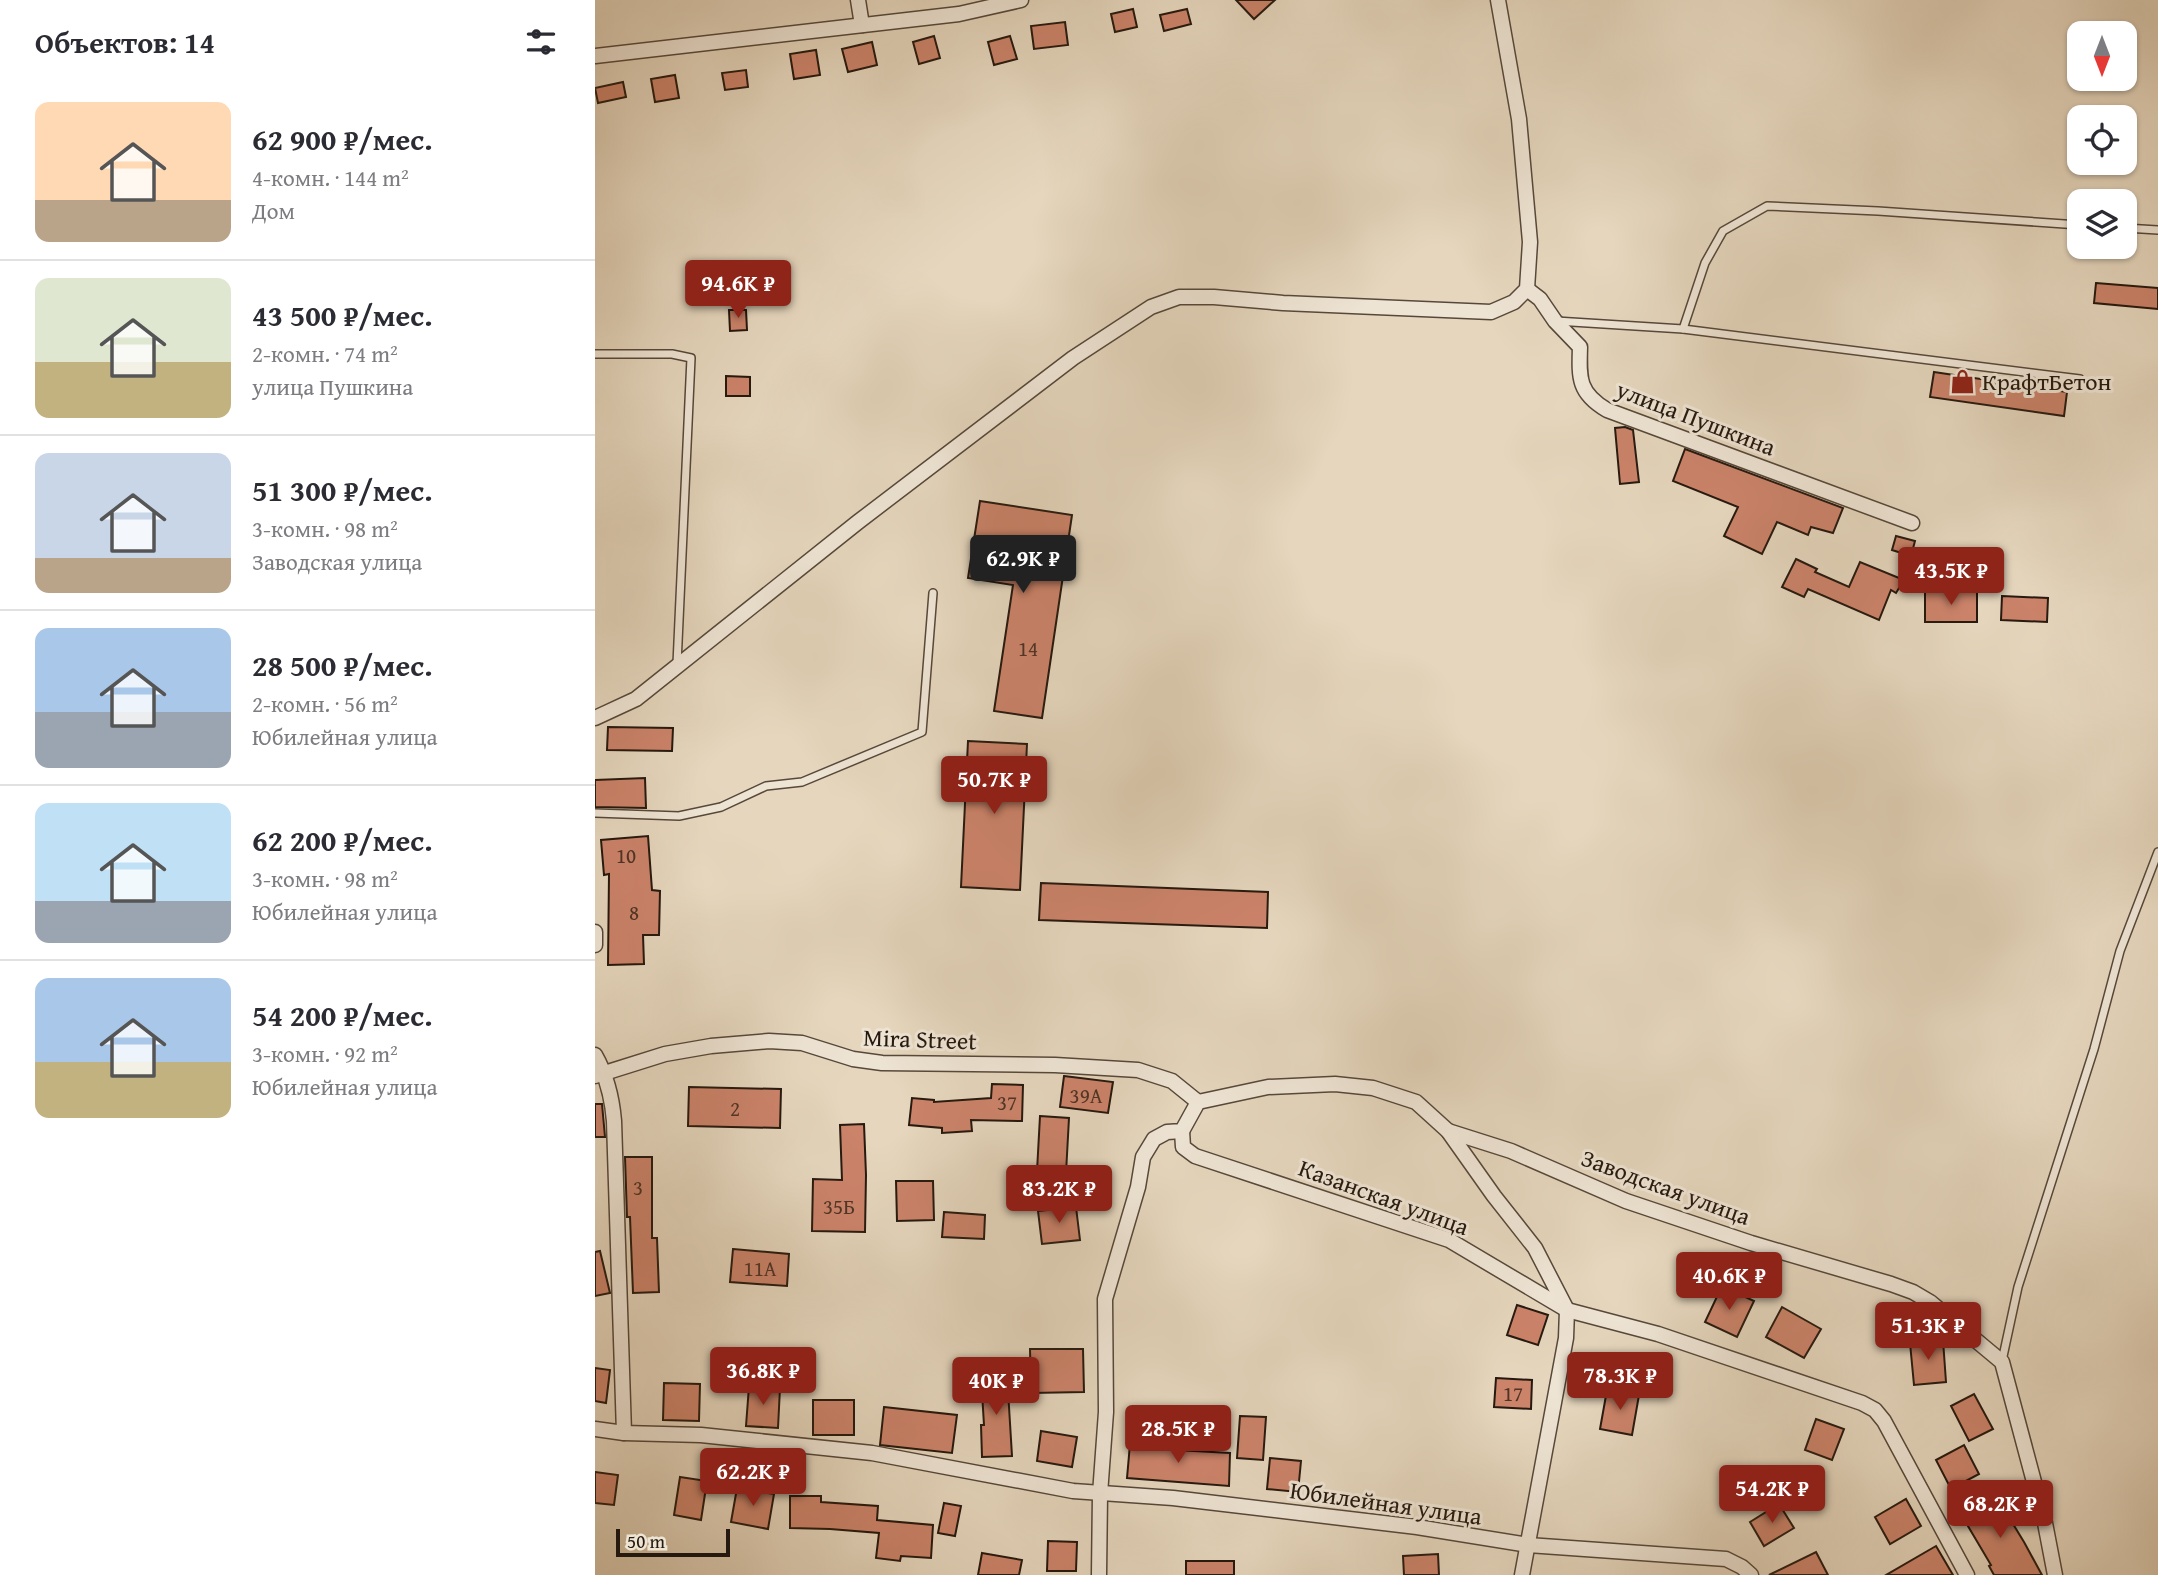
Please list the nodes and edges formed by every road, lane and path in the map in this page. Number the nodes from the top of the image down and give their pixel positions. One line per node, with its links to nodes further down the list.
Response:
1 (858, 0): 4 (street)
2 (1021, 0): 4 (street)
3 (1499, 0): 9 (street)
4 (862, 25): 5 (street)
5 (595, 56)
6 (2067, 224): 11 (lane)
7 (2137, 229): 8 (lane)
8 (2158, 230)
9 (1527, 289): 10 (street, улица Пушкина); 16 (street)
10 (1555, 321): 11 (lane); 14 (street, улица Пушкина)
11 (1683, 329): 13 (lane)
12 (595, 355): 16 (lane)
13 (2080, 379)
14 (1912, 523)
15 (933, 593): 18 (lane)
16 (677, 664): 17 (street)
17 (595, 718)
18 (595, 813)
19 (2158, 852): 28 (lane)
20 (595, 932): 21 (street)
21 (595, 945)
22 (595, 1055): 23 (street)
23 (600, 1074): 24 (street, Mira Street); 30 (street)
24 (1198, 1102): 25 (street); 26 (street)
25 (1182, 1131): 27 (street, Казанская улица); 31 (street)
26 (1448, 1131): 27 (street); 28 (street, Заводская улица)
27 (1567, 1310): 32 (street); 36 (street, Казанская улица)
28 (2002, 1362): 37 (street)
29 (595, 1429): 30 (street, Юбилейная улица)
30 (624, 1433): 31 (street, Юбилейная улица)
31 (1100, 1494): 32 (street, Юбилейная улица); 33 (street)
32 (1528, 1545): 34 (street); 35 (street, Юбилейная улица)
33 (1099, 1575)
34 (1522, 1575)
35 (1751, 1575)
36 (1968, 1575)
37 (2055, 1575)

